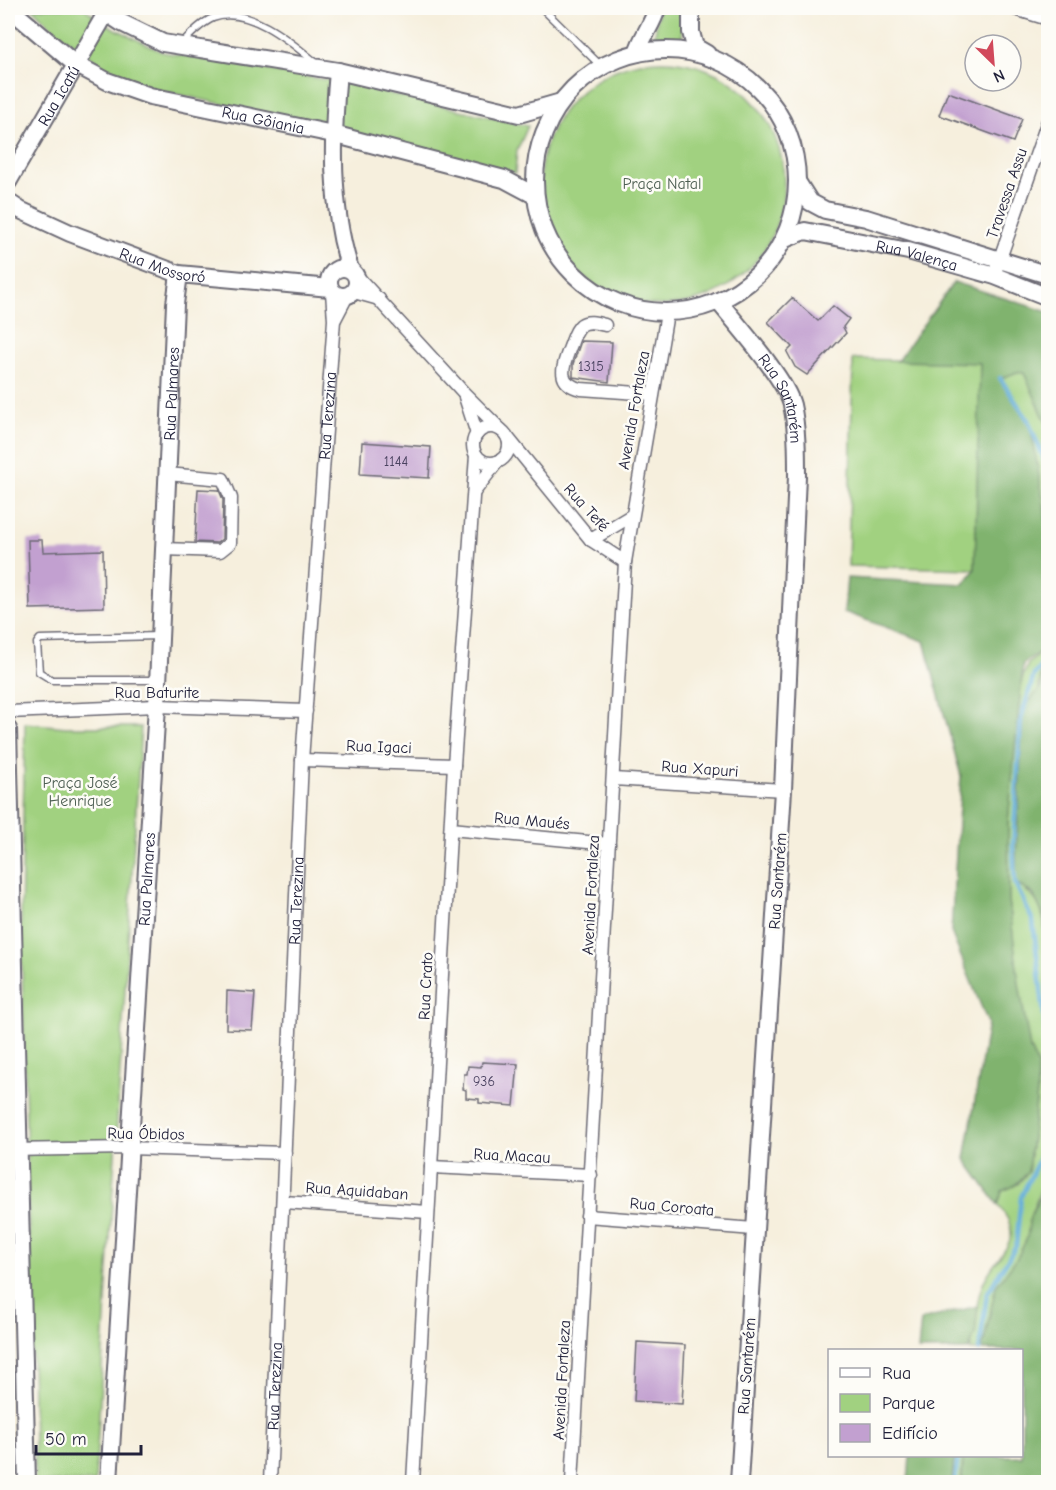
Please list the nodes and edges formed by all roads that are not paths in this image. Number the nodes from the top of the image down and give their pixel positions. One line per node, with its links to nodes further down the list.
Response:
1 (9, 8): 11 (street, Rua Gôiania)
2 (542, 8): 12 (lane)
3 (657, 8): 9 (street)
4 (691, 8): 10 (street)
5 (1012, 8): 7 (street)
6 (105, 9): 8 (street); 11 (street, Rua Icatú)
7 (1048, 19)
8 (180, 46): 13 (street); 13 (lane)
9 (637, 53): 10 (street); 12 (street)
10 (719, 60): 18 (street)
11 (75, 64): 16 (street, Rua Gôiania); 17 (street, Rua Icatú)
12 (602, 67): 14 (street)
13 (330, 70): 14 (street); 16 (street, Rua Terezina)
14 (561, 102): 19 (street)
15 (1048, 121): 22 (street, Travessa Assu)
16 (333, 134): 19 (street, Rua Gôiania); 26 (street, Rua Terezina)
17 (8, 182)
18 (798, 183): 21 (street); 22 (street, Rua Valença)
19 (534, 195): 29 (street)
20 (8, 202): 23 (street, Rua Mossoró)
21 (785, 239): 25 (street, Rua Valença); 28 (street)
22 (1000, 258): 24 (street, Rua Valença); 25 (street, Travessa Assu)
23 (179, 273): 26 (street, Rua Mossoró); 38 (street, Rua Palmares)
24 (1048, 275)
25 (995, 276): 27 (street, Rua Valença)
26 (343, 283): 31 (street, Rua Tefé); 47 (street, Rua Terezina)
27 (1048, 297)
28 (719, 302): 29 (street); 53 (street, Rua Santarém)
29 (667, 313): 32 (street, Avenida Fortaleza)
30 (604, 325): 32 (street)
31 (464, 393): 33 (street, Rua Tefé); 34 (street, Rua Tefé)
32 (652, 394): 40 (street, Avenida Fortaleza)
33 (477, 434): 34 (street); 35 (street)
34 (505, 434): 36 (street); 37 (street, Rua Tefé)
35 (476, 455): 36 (street); 39 (street, Rua Crato)
36 (500, 460): 37 (street); 39 (street)
37 (531, 468): 41 (street, Rua Tefé)
38 (167, 474): 42 (street, Rua Palmares); 42 (street)
39 (474, 492): 51 (street, Rua Crato)
40 (631, 516): 41 (street); 43 (street, Avenida Fortaleza)
41 (591, 540): 43 (street, Rua Tefé)
42 (164, 549): 44 (street, Rua Palmares)
43 (625, 562): 52 (street, Avenida Fortaleza)
44 (160, 636): 45 (street, Rua Palmares); 45 (lane)
45 (158, 680): 46 (street, Rua Palmares)
46 (157, 706): 47 (street, Rua Baturite); 48 (street, Rua Baturite); 56 (street, Rua Palmares)
47 (306, 711): 50 (street, Rua Terezina)
48 (8, 712)
49 (8, 729): 57 (street)
50 (302, 759): 51 (street, Rua Igaci); 58 (street, Rua Terezina)
51 (454, 765): 54 (street, Rua Crato)
52 (614, 778): 53 (street, Rua Xapuri); 55 (street, Avenida Fortaleza)
53 (783, 790): 64 (street, Rua Santarém)
54 (451, 829): 55 (street, Rua Maués); 59 (street, Rua Crato)
55 (609, 844): 60 (street, Avenida Fortaleza)
56 (128, 1148): 57 (street, Rua Óbidos); 58 (street, Rua Óbidos); 66 (street, Rua Palmares)
57 (13, 1150): 65 (street)
58 (285, 1153): 61 (street, Rua Terezina)
59 (431, 1167): 60 (street, Rua Macau); 62 (street, Rua Crato)
60 (591, 1175): 63 (street, Avenida Fortaleza)
61 (284, 1202): 62 (street, Rua Aquidaban); 67 (street, Rua Terezina)
62 (428, 1212): 68 (street, Rua Crato)
63 (587, 1216): 64 (street, Rua Coroata); 69 (street, Avenida Fortaleza)
64 (754, 1229): 70 (street, Rua Santarém)
65 (27, 1482)
66 (110, 1482)
67 (270, 1482)
68 (413, 1482)
69 (572, 1482)
70 (738, 1482)

